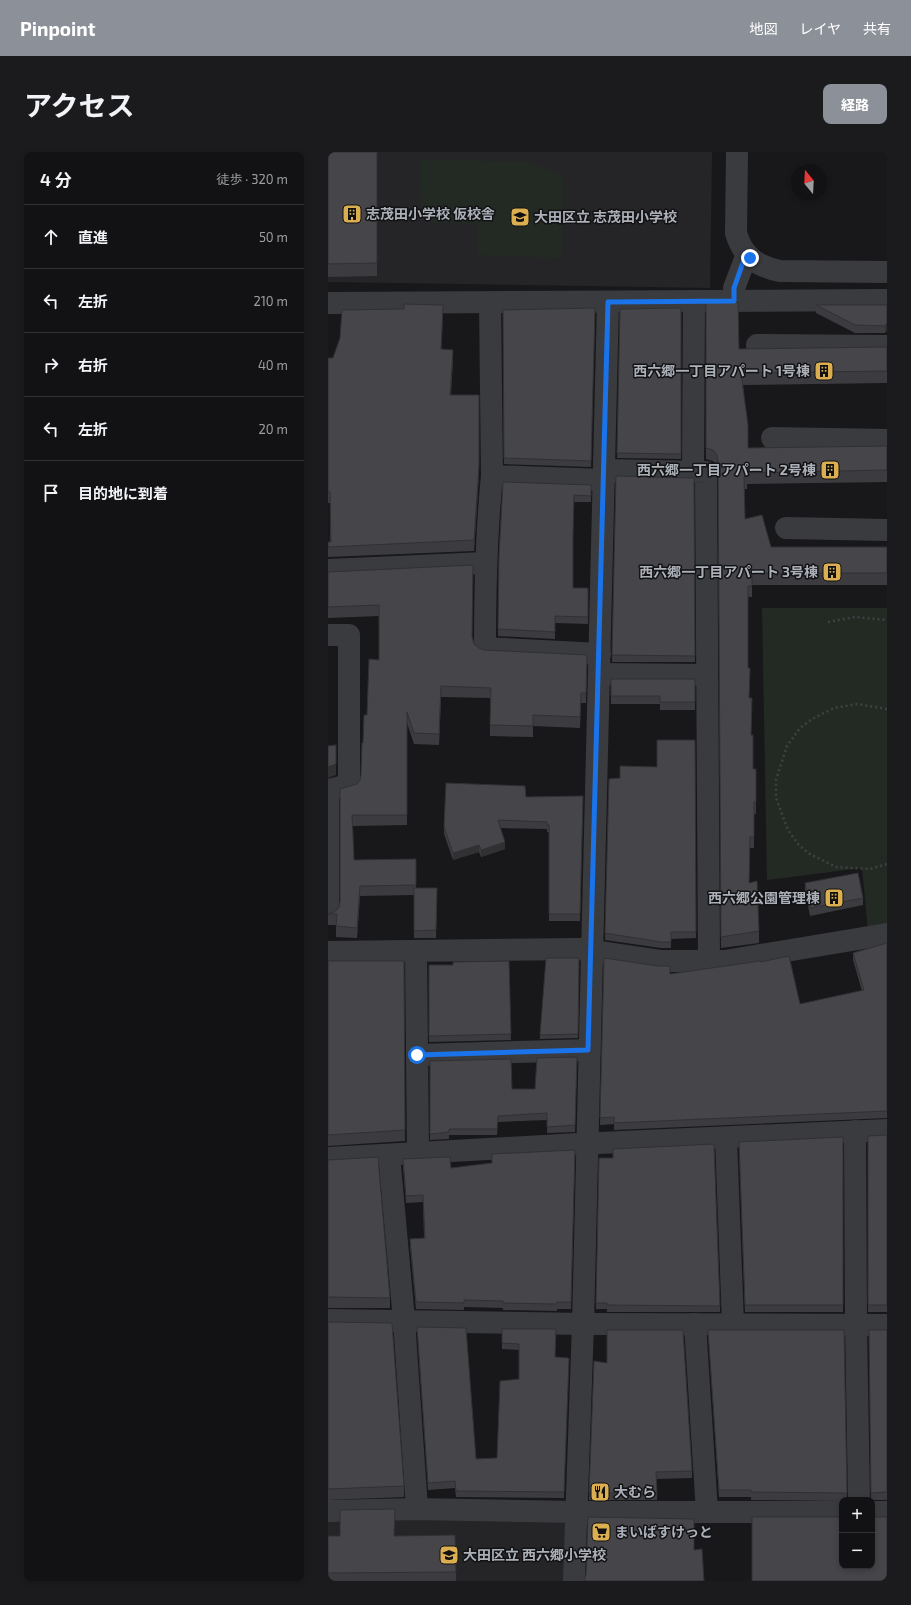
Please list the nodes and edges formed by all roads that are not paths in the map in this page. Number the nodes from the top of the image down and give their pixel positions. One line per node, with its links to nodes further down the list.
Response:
1 (737, 152): 2 (street)
2 (746, 254): 3 (street); 6 (street)
3 (887, 272)
4 (887, 300): 6 (street)
5 (694, 301): 6 (street); 7 (street); 14 (street)
6 (734, 301)
7 (608, 302): 9 (street); 15 (street)
8 (328, 303): 9 (street)
9 (490, 303): 16 (street)
10 (757, 345): 11 (street)
11 (887, 346)
12 (772, 438): 13 (street)
13 (887, 440)
14 (693, 471): 15 (street); 23 (street)
15 (604, 474): 16 (street); 22 (street)
16 (492, 476): 19 (street)
17 (786, 528): 18 (street)
18 (887, 530)
19 (485, 563): 20 (street); 22 (street)
20 (328, 570)
21 (328, 635): 24 (street)
22 (600, 664): 23 (street); 28 (street)
23 (708, 675): 29 (street)
24 (328, 912)
25 (887, 934): 29 (street)
26 (328, 952): 27 (street)
27 (416, 952): 28 (street); 31 (street)
28 (592, 952): 29 (street); 30 (street)
29 (709, 961)
30 (588, 1050): 31 (street); 35 (street)
31 (417, 1055): 36 (street)
32 (887, 1130): 33 (street)
33 (855, 1131): 34 (street); 44 (street)
34 (726, 1138): 35 (street); 43 (street)
35 (586, 1144): 36 (street); 41 (street)
36 (418, 1153): 37 (street)
37 (389, 1154): 38 (street); 40 (street)
38 (328, 1158)
39 (328, 1320): 40 (street)
40 (404, 1320): 41 (street); 47 (street)
41 (583, 1324): 42 (street); 49 (street)
42 (695, 1324): 43 (street); 50 (street)
43 (733, 1324): 44 (street)
44 (856, 1325): 45 (street); 46 (street)
45 (887, 1325)
46 (859, 1497)
47 (417, 1509): 48 (street); 49 (street)
48 (328, 1511)
49 (577, 1512): 50 (street); 54 (street)
50 (707, 1512): 51 (street)
51 (839, 1512)
52 (875, 1512): 53 (street)
53 (887, 1512)
54 (574, 1581)

